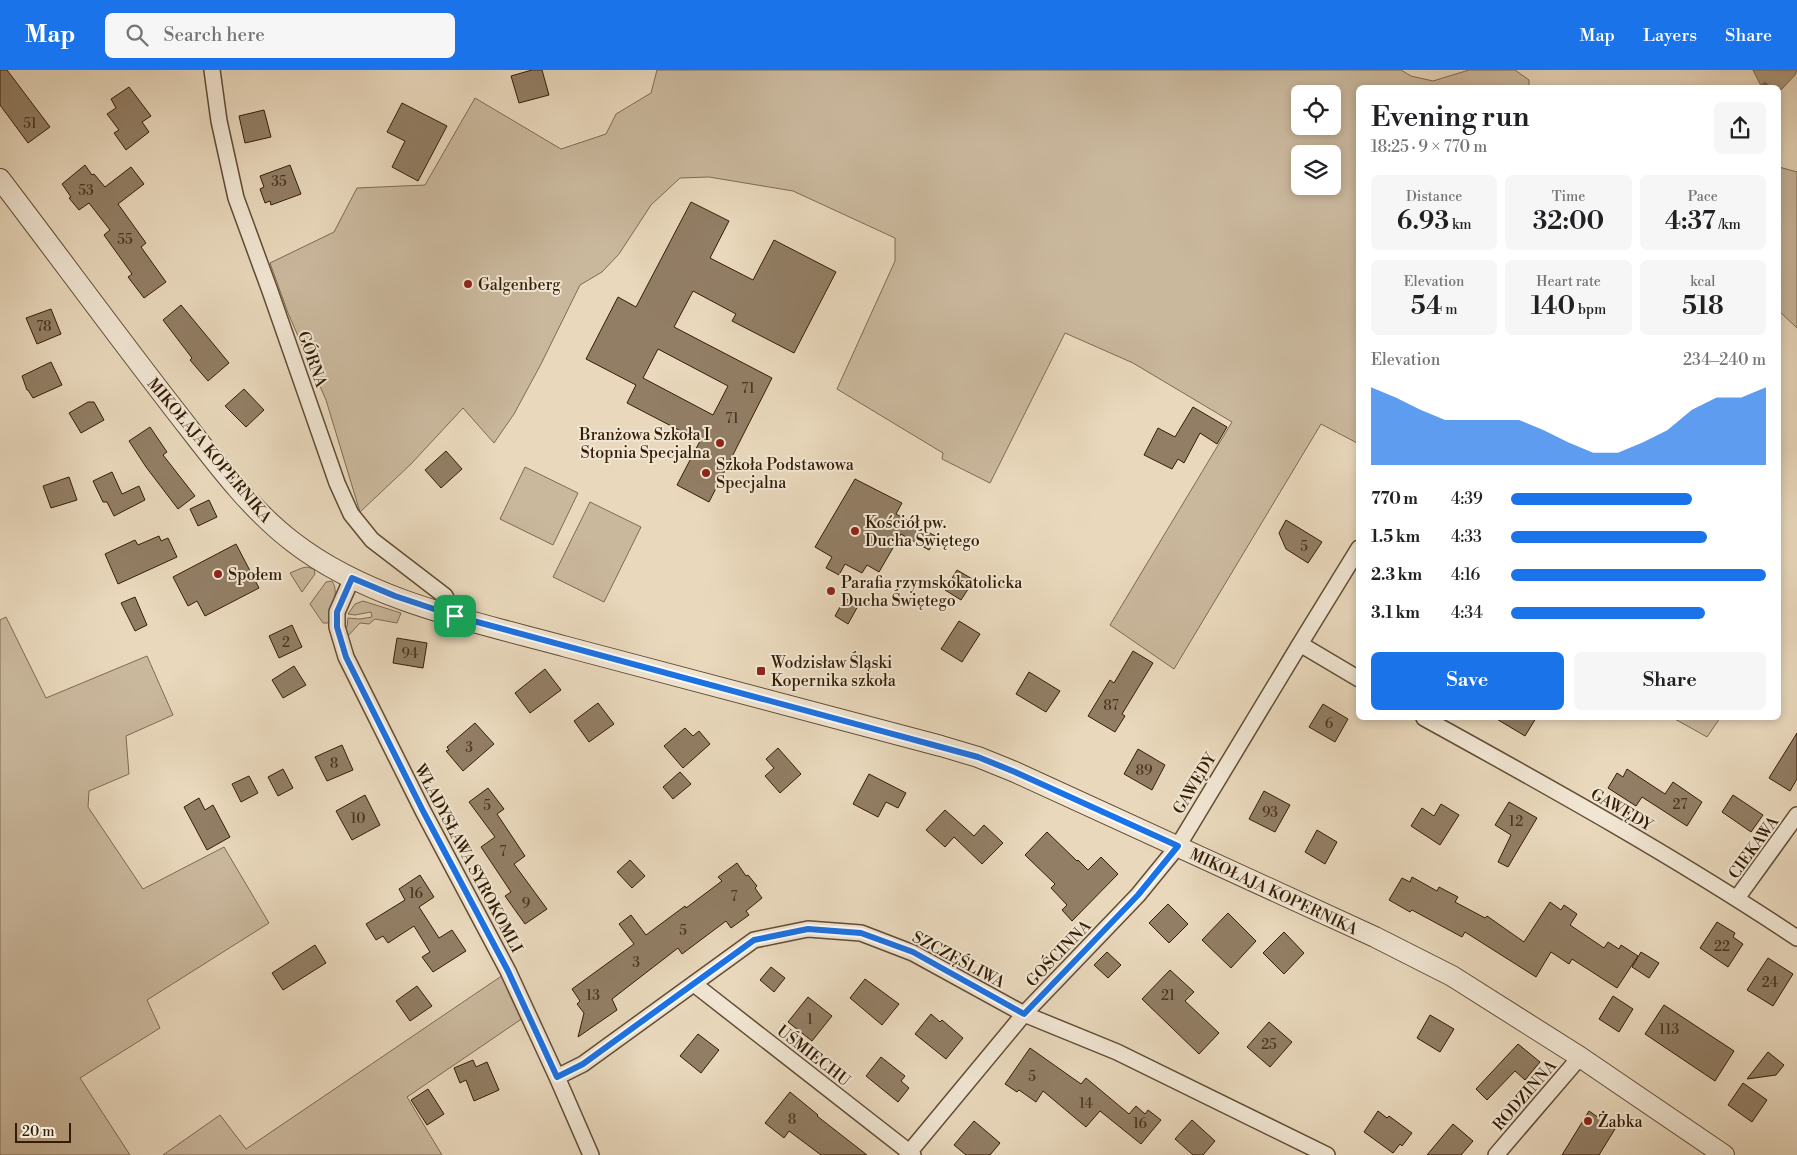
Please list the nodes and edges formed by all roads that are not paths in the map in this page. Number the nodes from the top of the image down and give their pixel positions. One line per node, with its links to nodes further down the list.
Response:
1 (212, 70): 5 (street, GÓRNA)
2 (0, 179): 4 (street, MIKOŁAJA KOPERNIKA)
3 (1356, 553): 6 (street, GAWĘDY)
4 (352, 578): 5 (street, MIKOŁAJA KOPERNIKA); 16 (street, WŁADYSŁAWA SYROKOMLI)
5 (455, 616): 10 (street, MIKOŁAJA KOPERNIKA)
6 (1300, 644): 7 (street); 10 (street, GAWĘDY)
7 (1356, 677)
8 (1428, 720): 11 (street, GAWĘDY)
9 (1797, 815): 11 (street, CIEKAWA)
10 (1178, 846): 14 (street, GOŚCINNA); 15 (street, MIKOŁAJA KOPERNIKA)
11 (1737, 898): 12 (street, GAWĘDY)
12 (1797, 938)
13 (694, 984): 14 (street, SZCZĘŚLIWA); 16 (street, SZCZĘŚLIWA); 17 (street, UŚMIECHU)
14 (1024, 1014): 17 (street, GOŚCINNA); 19 (street, SZCZĘŚLIWA)
15 (1580, 1057): 20 (street, RODZINNA); 21 (street, MIKOŁAJA KOPERNIKA)
16 (557, 1077): 18 (street, WŁADYSŁAWA SYROKOMLI)
17 (910, 1154)
18 (591, 1155)
19 (1327, 1155)
20 (1496, 1155)
21 (1724, 1155)

